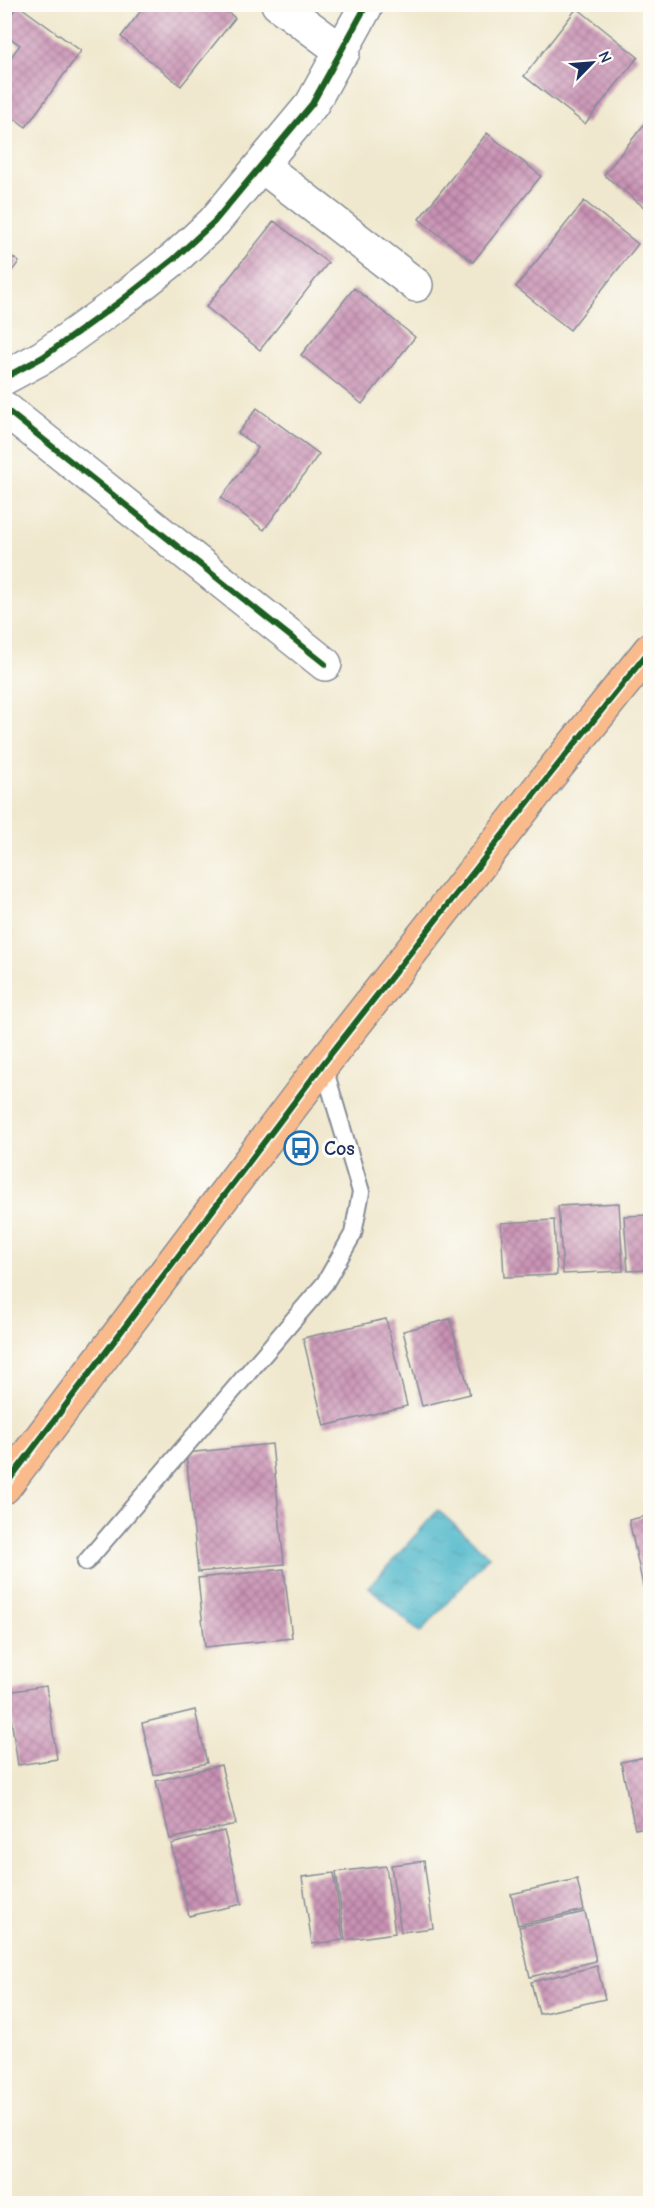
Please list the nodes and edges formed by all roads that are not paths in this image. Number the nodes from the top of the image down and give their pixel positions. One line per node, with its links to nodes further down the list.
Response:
1 (278, 4): 3 (street)
2 (367, 4): 3 (street)
3 (343, 52): 4 (street)
4 (262, 166): 5 (street); 6 (street)
5 (416, 285)
6 (4, 378)
7 (4, 408): 9 (street)
8 (651, 650): 10 (main road)
9 (325, 664)
10 (323, 1064): 11 (main road); 12 (lane)
11 (4, 1488)
12 (86, 1562)

